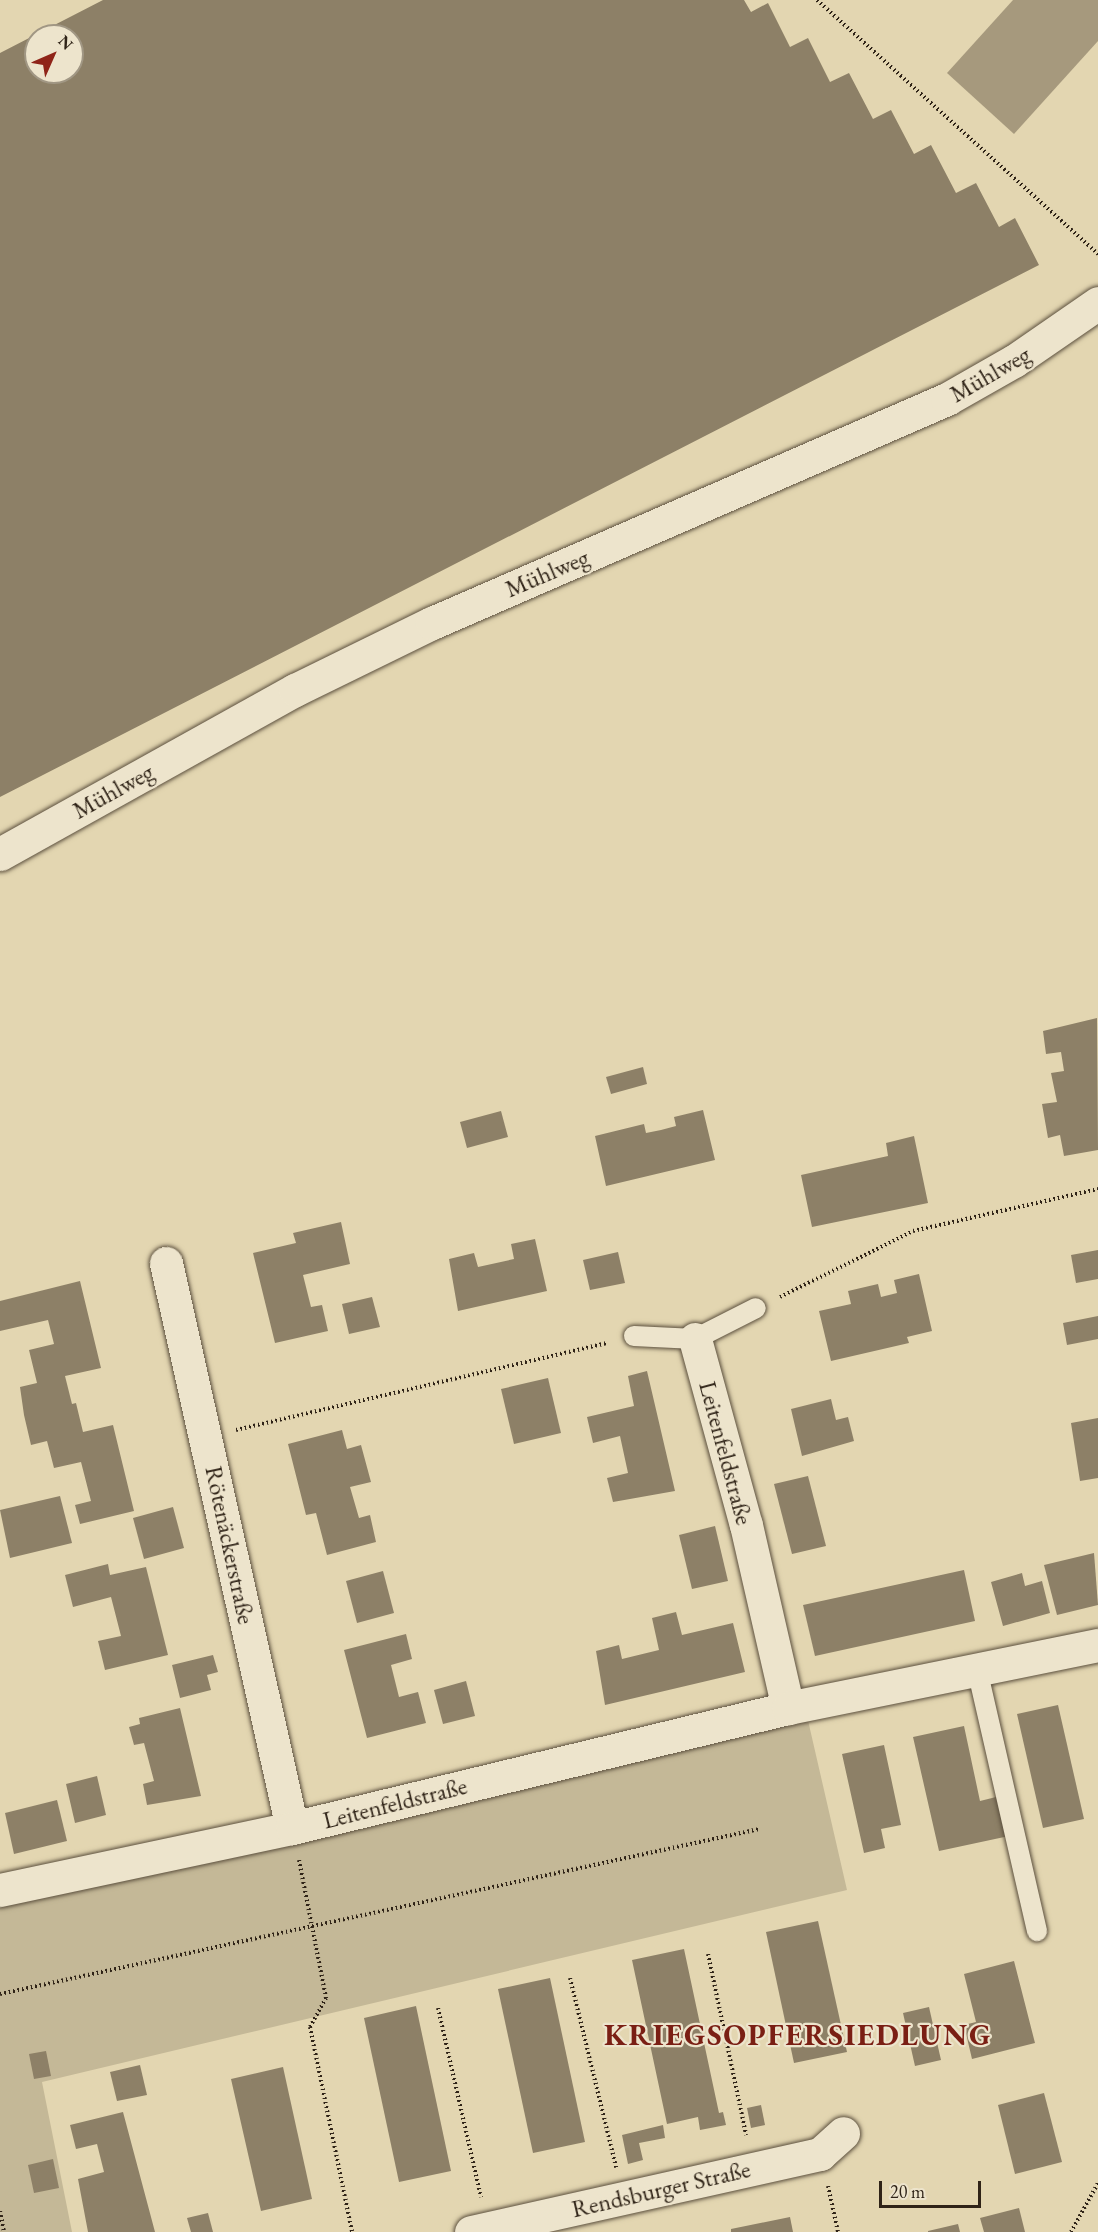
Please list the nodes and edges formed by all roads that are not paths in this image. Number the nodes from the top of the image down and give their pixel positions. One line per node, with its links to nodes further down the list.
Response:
1 (1098, 303): 2 (street, Mühlweg)
2 (0, 854)
3 (166, 1263): 10 (street, Rötenäckerstraße)
4 (756, 1308): 6 (lane)
5 (634, 1336): 6 (lane)
6 (695, 1339): 9 (street, Leitenfeldstraße)
7 (1098, 1645): 8 (street, Leitenfeldstraße)
8 (977, 1669): 9 (street, Leitenfeldstraße); 12 (lane)
9 (788, 1708): 10 (street, Leitenfeldstraße)
10 (292, 1828): 11 (street, Leitenfeldstraße)
11 (0, 1890)
12 (1038, 1931)
13 (832, 2144): 14 (street, Rendsburger Straße)
14 (480, 2230)

